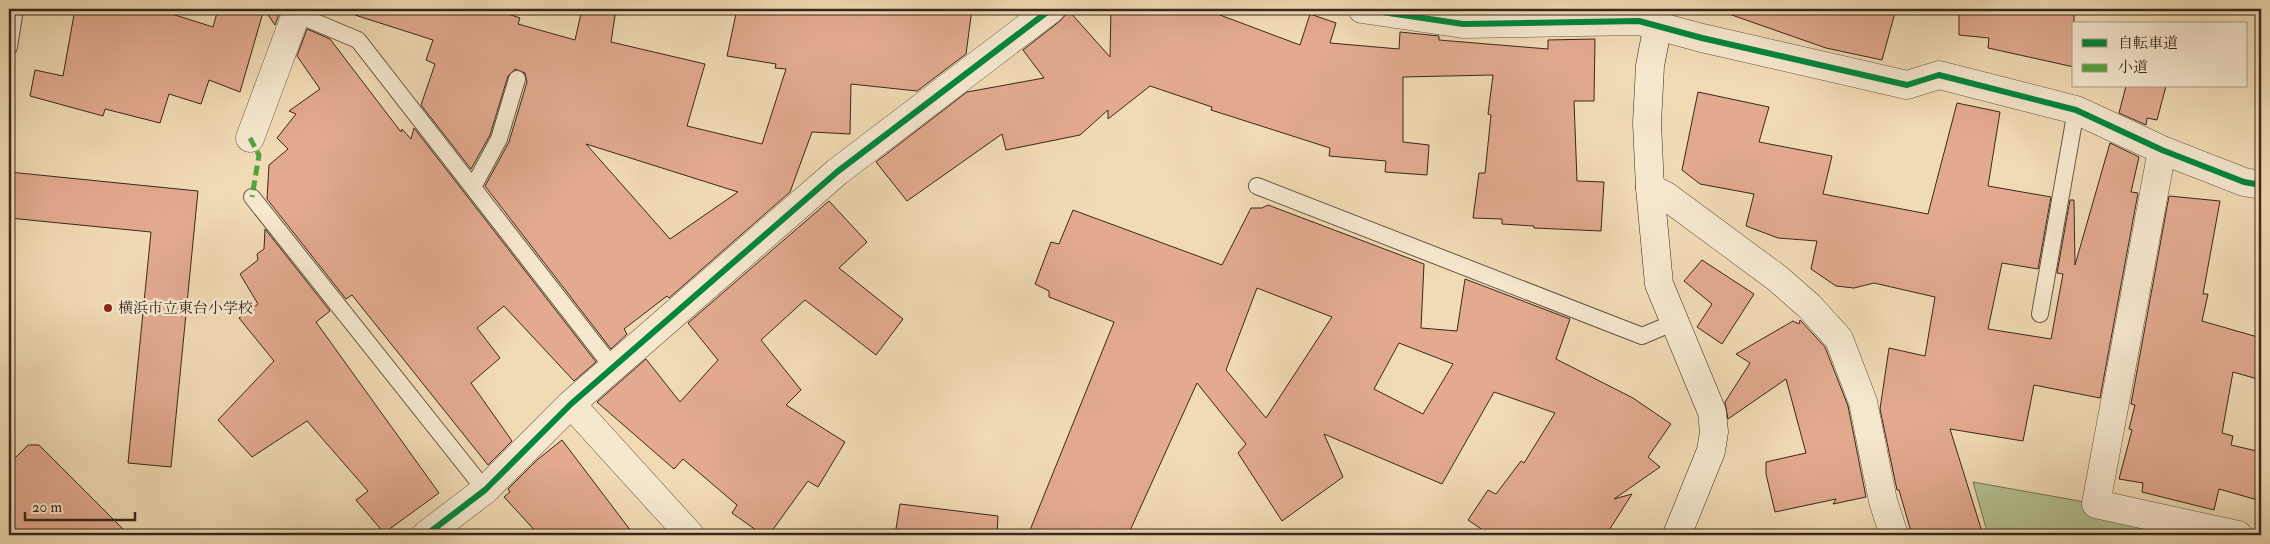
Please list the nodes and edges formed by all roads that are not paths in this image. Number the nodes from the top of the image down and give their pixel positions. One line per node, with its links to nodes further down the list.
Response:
1 (15, 9): 7 (lane)
2 (1051, 9): 19 (street)
3 (1362, 9): 5 (street)
4 (297, 11): 10 (street); 14 (lane)
5 (1512, 16): 6 (street)
6 (1658, 24): 9 (street); 15 (street)
7 (9, 47)
8 (517, 79): 14 (lane)
9 (2076, 110): 11 (street); 17 (lane)
10 (250, 138)
11 (2162, 150): 12 (street); 26 (street)
12 (2261, 185)
13 (1256, 186): 18 (lane)
14 (474, 187): 19 (lane)
15 (1650, 188): 18 (street); 25 (street)
16 (252, 197): 21 (lane)
17 (2040, 314)
18 (1675, 322): 24 (street)
19 (614, 369): 20 (street)
20 (571, 404): 21 (street); 23 (street)
21 (485, 490): 22 (street)
22 (426, 535)
23 (690, 535)
24 (1677, 535)
25 (1894, 535)
26 (2238, 535)

